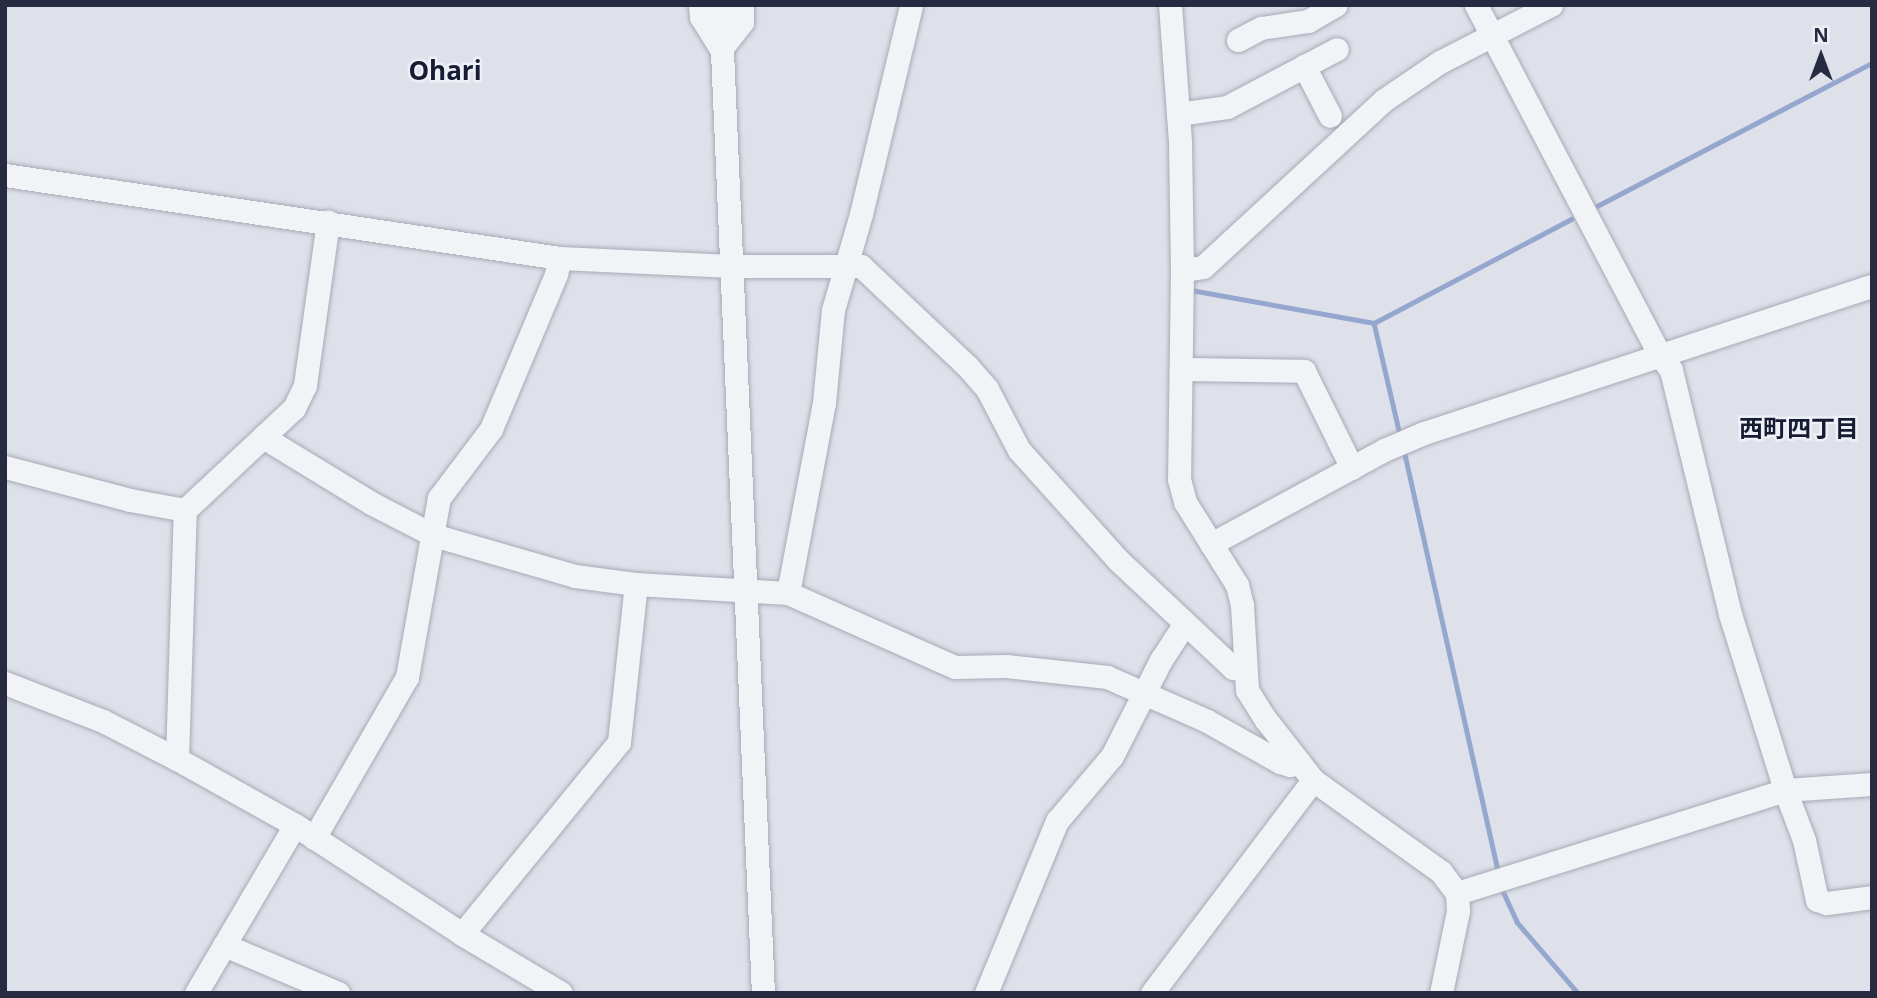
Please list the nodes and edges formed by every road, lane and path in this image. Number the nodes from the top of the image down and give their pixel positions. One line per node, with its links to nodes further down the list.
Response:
1 (700, 5): 12 (street)
2 (720, 5): 12 (street)
3 (742, 5): 12 (street)
4 (911, 5): 20 (street)
5 (1170, 5): 14 (street)
6 (1336, 5): 10 (street)
7 (1476, 5): 9 (street)
8 (1551, 5): 9 (street)
9 (1492, 36): 21 (street); 23 (street)
10 (1238, 40)
11 (1337, 49): 13 (street)
12 (721, 50): 19 (street)
13 (1304, 66): 14 (street); 15 (street)
14 (1178, 114): 21 (street)
15 (1331, 116)
16 (5, 175): 17 (street)
17 (328, 222): 18 (street); 25 (street)
18 (559, 258): 19 (street); 29 (street)
19 (732, 267): 20 (street); 32 (street)
20 (847, 268): 33 (street); 34 (street)
21 (1182, 270): 24 (street)
22 (1872, 286): 23 (street)
23 (1660, 355): 27 (street); 41 (street)
24 (1181, 369): 27 (street); 30 (street)
25 (263, 437): 28 (street); 29 (street)
26 (5, 467): 28 (street)
27 (1352, 468): 30 (street)
28 (185, 510): 38 (street)
29 (433, 535): 31 (street); 42 (street)
30 (1210, 544): 35 (street)
31 (636, 584): 32 (street); 45 (street)
32 (746, 592): 33 (street); 50 (street)
33 (788, 593): 37 (street)
34 (1185, 624): 35 (street); 37 (street)
35 (1243, 669): 39 (street)
36 (5, 683): 38 (street)
37 (1146, 694): 39 (street); 51 (street)
38 (177, 759): 42 (street)
39 (1307, 771): 43 (street); 52 (street)
40 (1872, 784): 41 (street)
41 (1785, 790): 43 (street); 44 (street)
42 (305, 832): 45 (street); 46 (street)
43 (1457, 893): 53 (street)
44 (1872, 897)
45 (462, 934): 49 (street)
46 (224, 944): 47 (street); 48 (street)
47 (196, 993)
48 (338, 993)
49 (561, 993)
50 (763, 993)
51 (986, 993)
52 (1152, 993)
53 (1441, 993)

